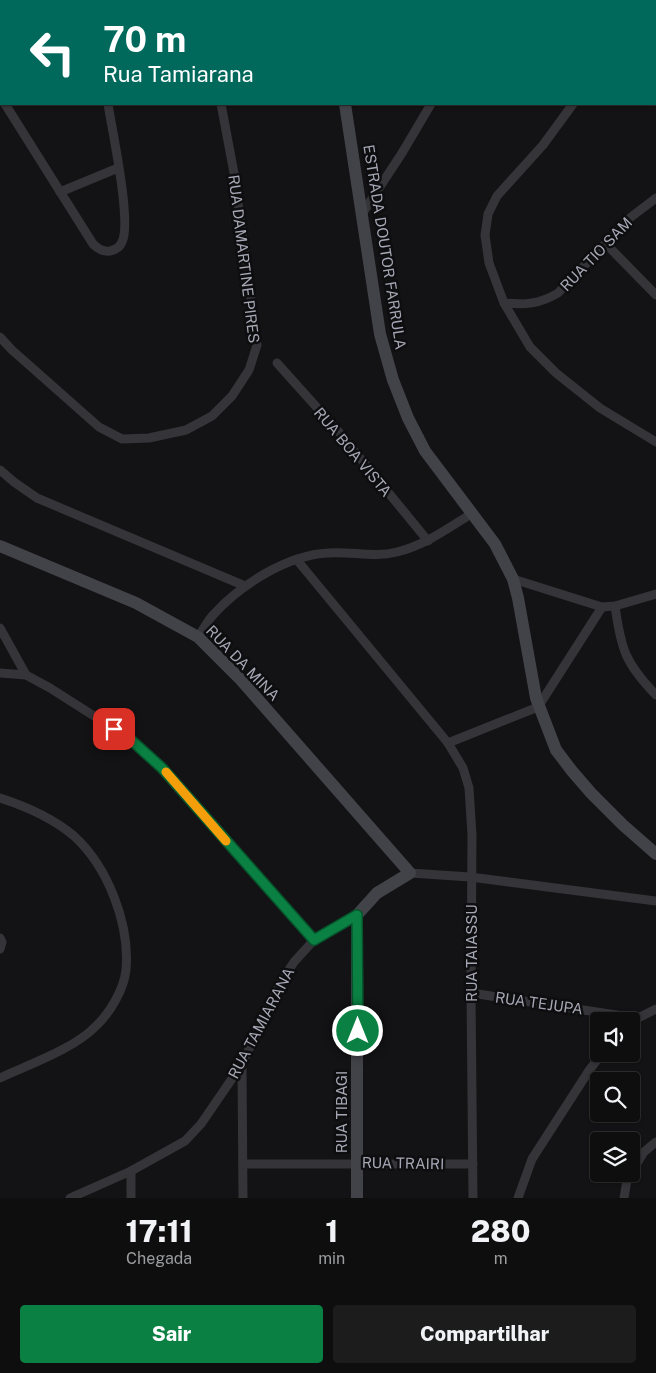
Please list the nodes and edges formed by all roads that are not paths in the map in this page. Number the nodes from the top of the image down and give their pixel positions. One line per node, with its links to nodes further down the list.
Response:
1 (6, 105): 8 (street)
2 (108, 105): 7 (street)
3 (221, 105): 14 (street, RUA DAMARTINE PIRES)
4 (345, 105): 10 (street, ESTRADA DOUTOR FARRULA)
5 (431, 105): 10 (street)
6 (572, 105): 13 (street)
7 (118, 168): 8 (street); 8 (street)
8 (60, 192)
9 (656, 198): 11 (street, RUA TIO SAM)
10 (361, 215): 18 (street, ESTRADA DOUTOR FARRULA)
11 (606, 244): 12 (street); 13 (street, RUA TIO SAM)
12 (656, 295)
13 (504, 302): 16 (street)
14 (0, 337)
15 (277, 363): 19 (street, RUA BOA VISTA)
16 (656, 442)
17 (0, 470): 23 (street)
18 (471, 514): 19 (street); 22 (street, ESTRADA DOUTOR FARRULA)
19 (428, 541): 21 (street)
20 (0, 546): 28 (street, RUA DA MINA)
21 (297, 560): 23 (street); 33 (street, RUA TAIASSU)
22 (513, 579): 26 (street); 32 (street, ESTRADA DOUTOR FARRULA)
23 (245, 586): 28 (street)
24 (656, 594): 25 (street)
25 (615, 606): 26 (street); 31 (street)
26 (602, 607): 32 (street)
27 (0, 628): 30 (street)
28 (198, 637): 36 (street, RUA DA MINA)
29 (0, 673): 30 (street)
30 (26, 675): 41 (street)
31 (656, 694)
32 (538, 707): 33 (street); 35 (street, ESTRADA DOUTOR FARRULA)
33 (448, 743): 37 (street, RUA TAIASSU)
34 (0, 798): 49 (street)
35 (656, 854)
36 (410, 873): 37 (street); 39 (street)
37 (470, 877): 38 (street); 43 (street, RUA TAIASSU)
38 (656, 901)
39 (357, 915): 41 (street, RUA TAMIARANA); 52 (street, RUA TIBAGI)
40 (0, 938): 42 (street)
41 (314, 940): 48 (street, RUA TAMIARANA)
42 (0, 949)
43 (471, 993): 45 (street, RUA TEJUPA); 54 (street, RUA TAIASSU)
44 (656, 1009): 46 (street)
45 (590, 1013)
46 (640, 1017)
47 (596, 1062): 62 (street)
48 (242, 1064): 53 (street); 55 (street, RUA TAMIARANA)
49 (0, 1078)
50 (656, 1142): 51 (street)
51 (640, 1159)
52 (358, 1162): 53 (street, RUA TRAIRI); 54 (street, RUA TRAIRI); 60 (street, RUA TIBAGI)
53 (243, 1164): 59 (street)
54 (473, 1166): 61 (street, RUA TAIASSU)
55 (131, 1171): 57 (street, RUA TAMIARANA); 58 (street)
56 (627, 1182): 63 (street)
57 (70, 1198)
58 (131, 1198)
59 (243, 1198)
60 (358, 1198)
61 (473, 1198)
62 (518, 1198)
63 (624, 1198)

